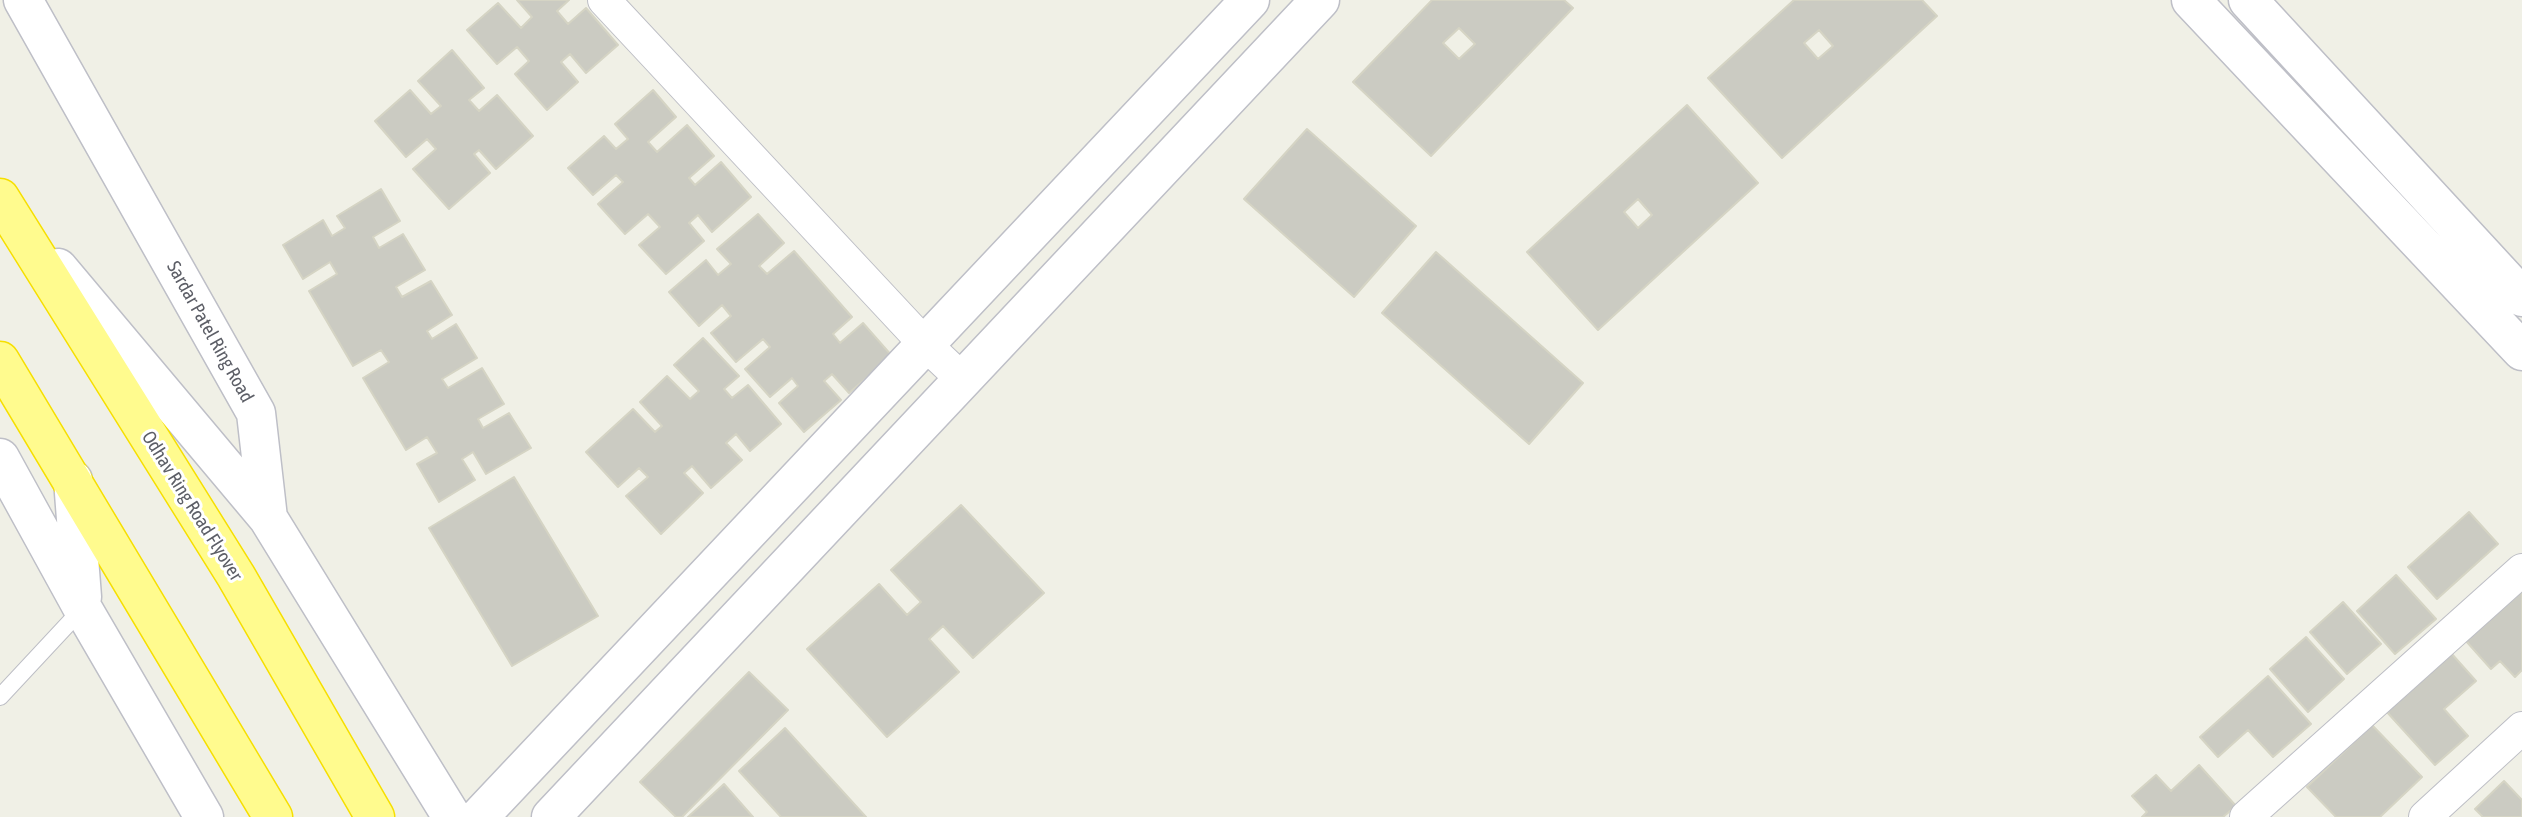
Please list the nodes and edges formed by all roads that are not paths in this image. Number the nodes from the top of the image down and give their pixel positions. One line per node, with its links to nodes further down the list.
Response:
1 (23, 0): 17 (street, Sardar Patel Ring Road)
2 (604, 0): 11 (street)
3 (1250, 0): 11 (street)
4 (1320, 0): 14 (street)
5 (2191, 0): 8 (street)
6 (2248, 0): 7 (street)
7 (2330, 86): 8 (street); 10 (street)
8 (2299, 114): 10 (street)
9 (0, 199): 17 (street); 25 (highway, Odhav Ring Road Flyover)
10 (2511, 303): 12 (street)
11 (924, 343): 14 (street); 27 (street)
12 (2522, 351)
13 (0, 361): 16 (highway)
14 (963, 380): 28 (street)
15 (0, 458): 19 (street)
16 (73, 480): 19 (street); 24 (highway)
17 (268, 518): 26 (street, Sardar Patel Ring Road)
18 (2522, 570): 22 (street)
19 (83, 609): 20 (lane); 23 (street)
20 (0, 697)
21 (2522, 728): 29 (street)
22 (2262, 812)
23 (204, 817)
24 (273, 817)
25 (375, 817)
26 (452, 817)
27 (479, 817)
28 (551, 817)
29 (2425, 817)

